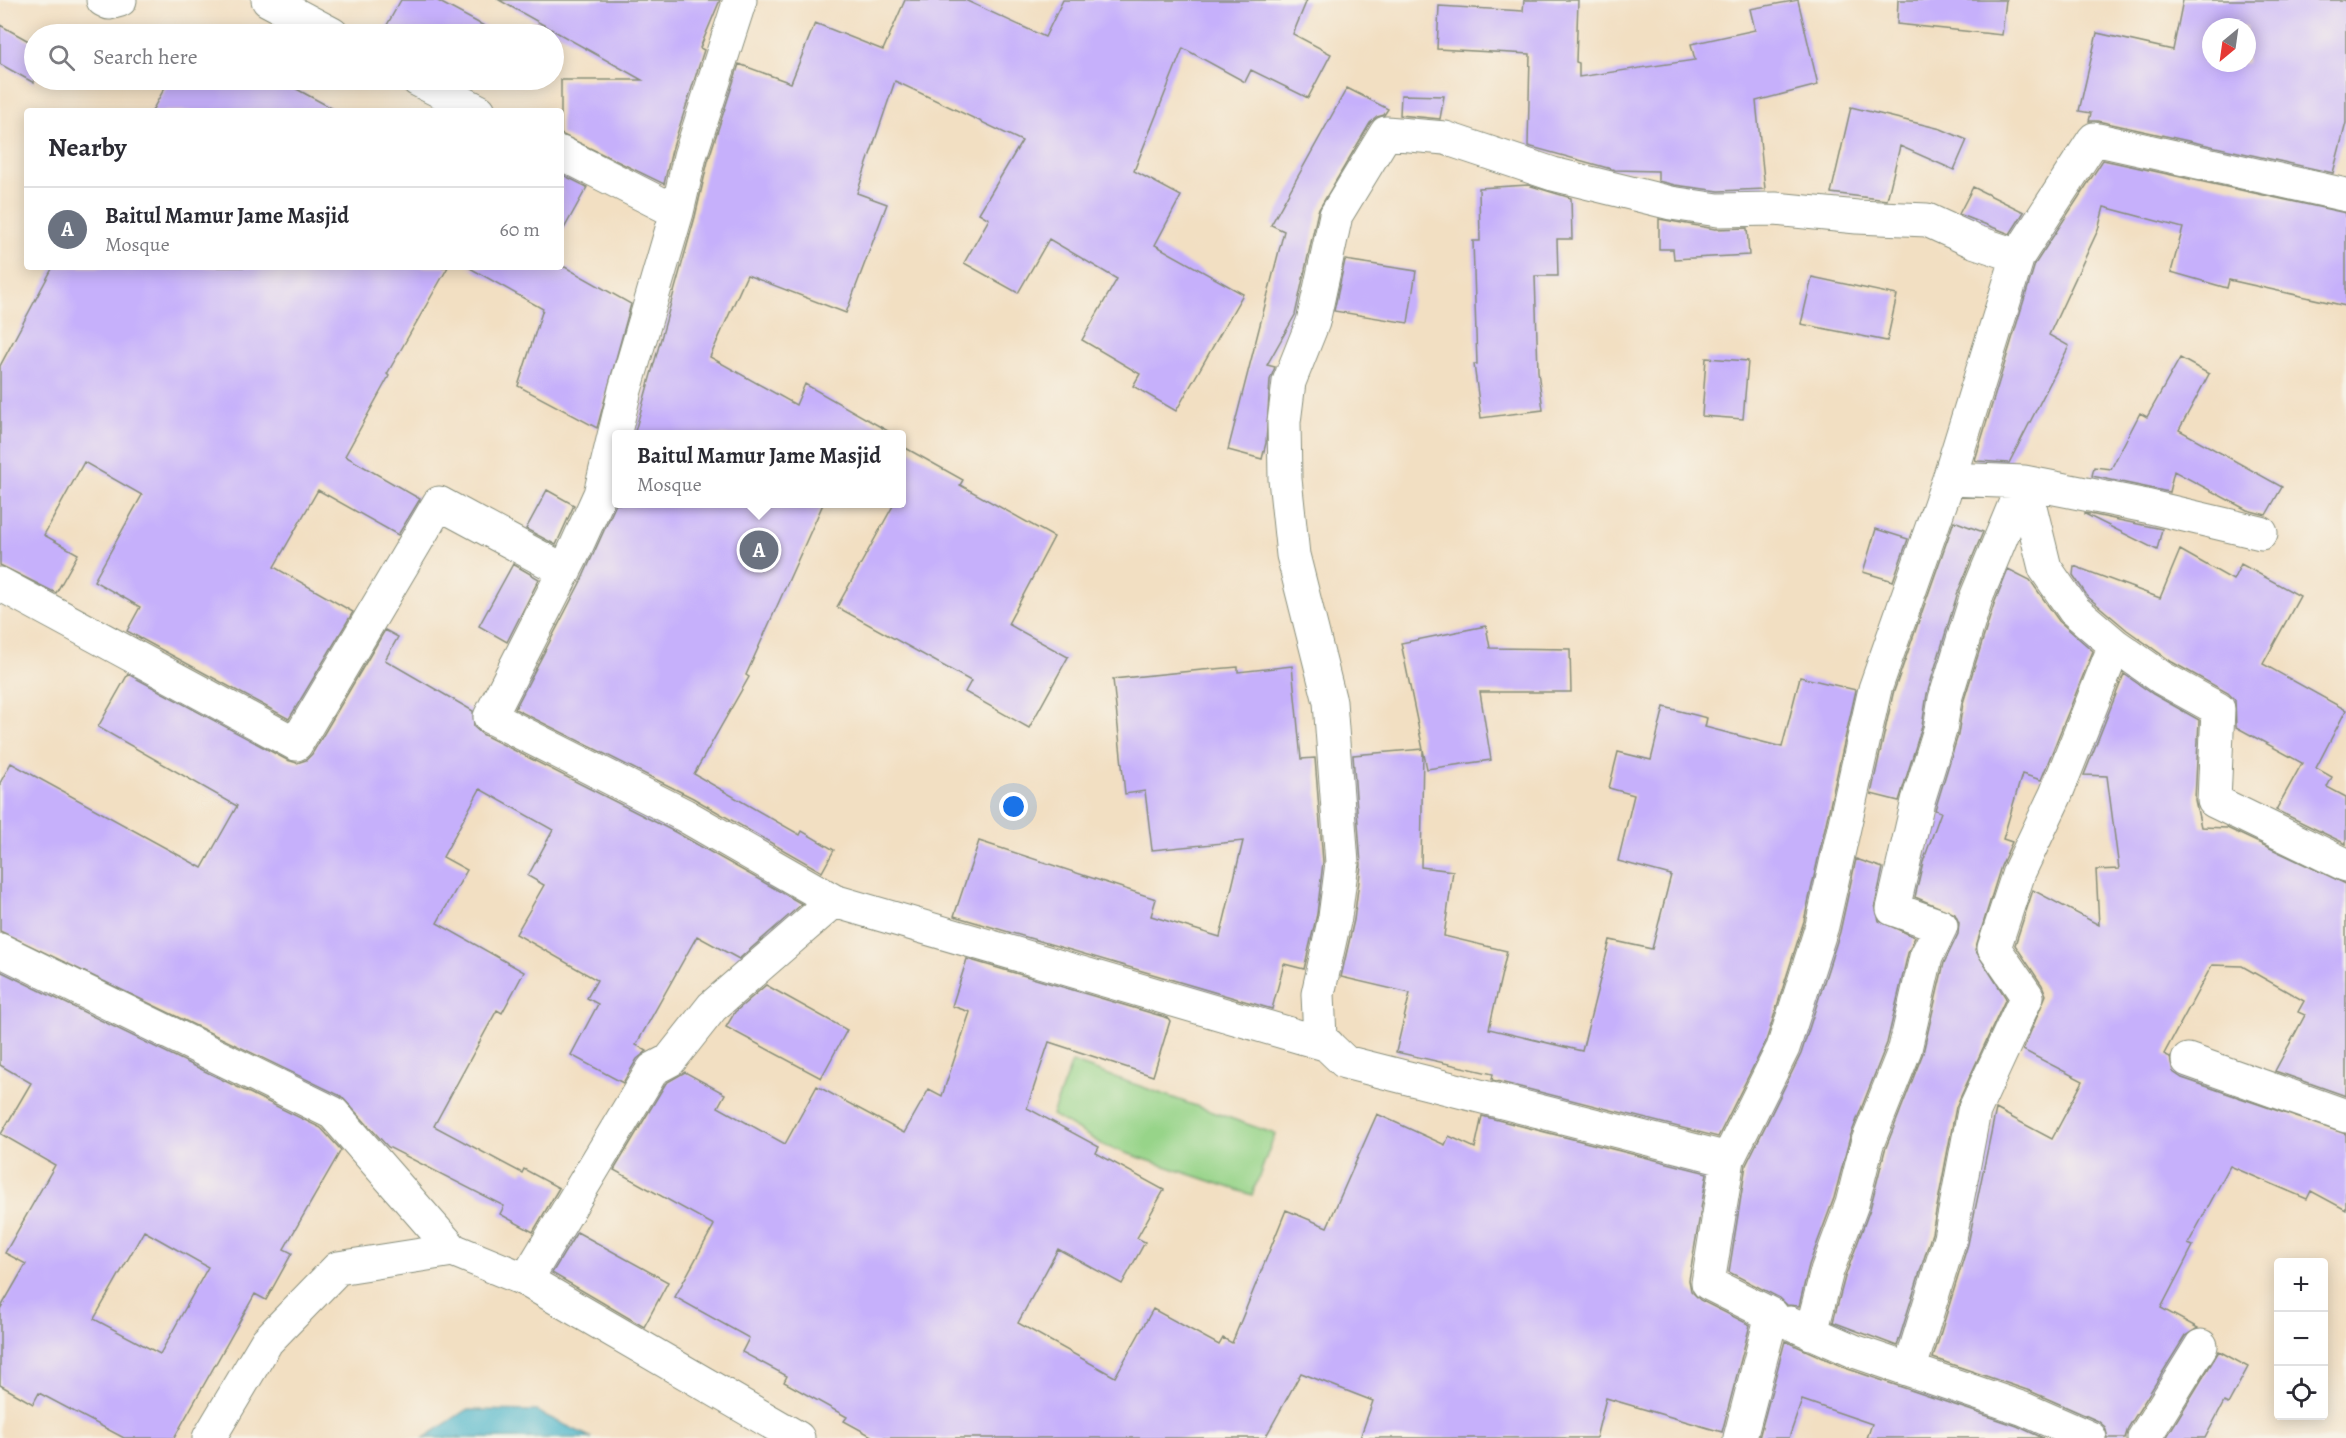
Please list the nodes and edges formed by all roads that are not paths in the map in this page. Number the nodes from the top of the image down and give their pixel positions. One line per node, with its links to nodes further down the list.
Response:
1 (103, 0): 2 (street)
2 (120, 0)
3 (268, 0): 5 (street)
4 (740, 0): 10 (street)
5 (313, 24)
6 (438, 90): 7 (street)
7 (473, 108)
8 (564, 155): 10 (street)
9 (2346, 195): 11 (street)
10 (677, 212): 12 (street)
11 (2019, 256): 14 (street); 23 (street)
12 (615, 430)
13 (612, 444): 17 (street)
14 (1949, 479): 15 (street); 26 (street)
15 (2024, 482): 16 (street); 19 (street); 30 (street)
16 (2261, 533)
17 (565, 570): 18 (street); 21 (street)
18 (0, 584)
19 (2115, 645): 20 (street); 32 (street)
20 (2346, 866)
21 (834, 901): 23 (street); 28 (street)
22 (0, 950): 27 (street)
23 (1328, 1045): 26 (street)
24 (2188, 1060): 25 (street)
25 (2346, 1116)
26 (1728, 1159): 29 (street)
27 (453, 1250): 28 (street); 33 (street)
28 (526, 1280): 34 (street)
29 (1772, 1315): 30 (street); 35 (street)
30 (1811, 1333): 32 (street)
31 (2201, 1346): 37 (street)
32 (1910, 1368): 36 (street)
33 (209, 1438)
34 (798, 1438)
35 (1740, 1438)
36 (2090, 1438)
37 (2144, 1438)

